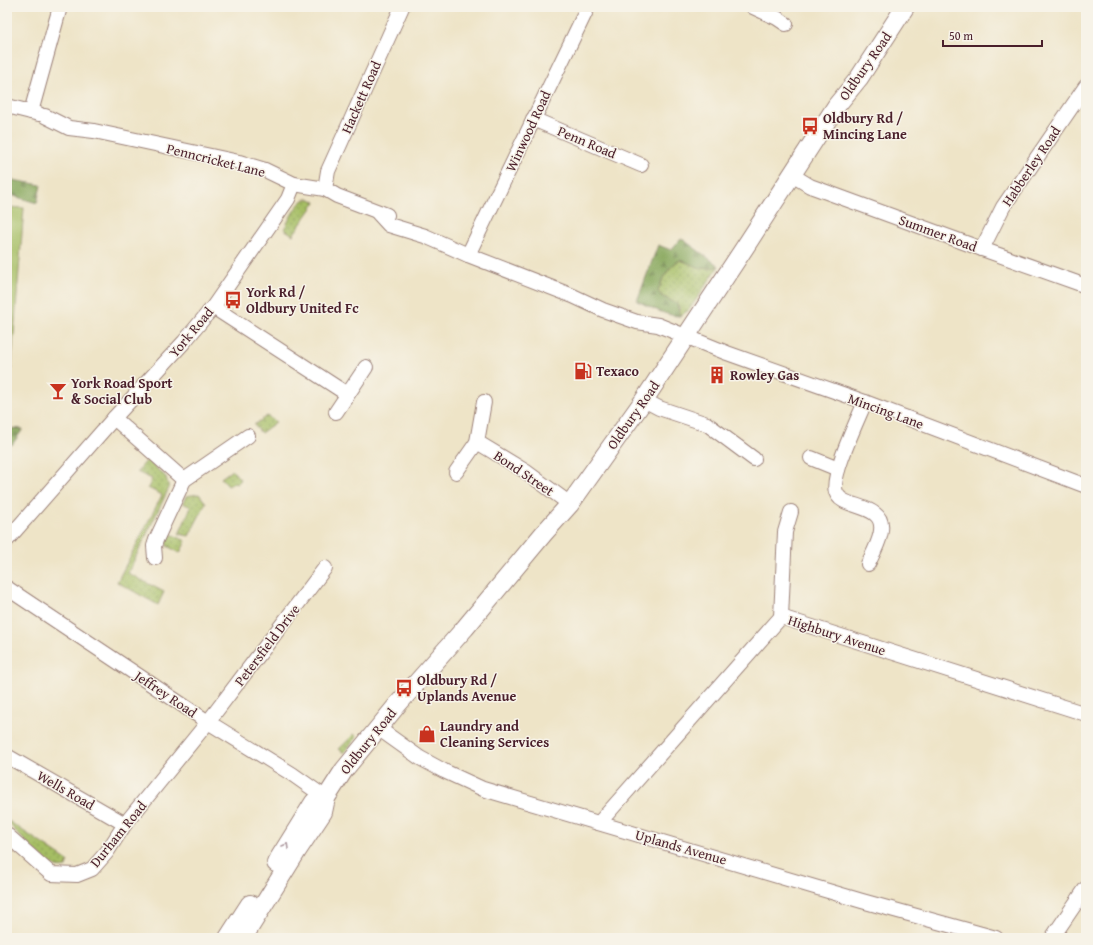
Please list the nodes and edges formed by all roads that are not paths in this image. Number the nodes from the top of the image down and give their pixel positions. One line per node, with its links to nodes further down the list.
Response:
1 (60, 7): 9 (street)
2 (402, 7): 14 (street, Hackett Road)
3 (588, 7): 10 (street, Winwood Road)
4 (753, 7): 6 (street)
5 (905, 7): 12 (main road, Oldbury Road)
6 (786, 24)
7 (1086, 86): 15 (street, Habberley Road)
8 (7, 106): 9 (street, Penncricket Lane)
9 (31, 112): 13 (street, Penncricket Lane)
10 (533, 119): 11 (street, Penn Road); 16 (street, Winwood Road)
11 (641, 165)
12 (792, 175): 15 (street, Summer Road); 19 (main road, Oldbury Road)
13 (294, 184): 14 (street, Penncricket Lane); 18 (street, York Road)
14 (326, 189): 16 (street, Penncricket Lane)
15 (982, 249): 17 (street, Summer Road)
16 (468, 255): 19 (street, Penncricket Lane)
17 (1086, 286)
18 (213, 307): 21 (street); 26 (street, York Road)
19 (686, 336): 22 (main road, Oldbury Road); 24 (street, Mincing Lane)
20 (366, 367): 21 (street)
21 (347, 394): 25 (street)
22 (644, 400): 30 (street); 35 (main road, Oldbury Road)
23 (484, 402): 28 (street)
24 (865, 402): 31 (street); 34 (street, Mincing Lane)
25 (336, 412)
26 (114, 418): 33 (street); 37 (street, York Road)
27 (248, 436): 33 (street)
28 (477, 442): 32 (street); 35 (street, Bond Street)
29 (811, 458): 31 (street)
30 (754, 459)
31 (838, 469): 39 (street)
32 (456, 472)
33 (184, 480): 38 (street)
34 (1086, 486)
35 (570, 504): 45 (main road, Oldbury Road)
36 (791, 512): 42 (street)
37 (7, 540)
38 (155, 558)
39 (868, 564)
40 (325, 568): 44 (street, Petersfield Drive)
41 (7, 588): 44 (street, Jeffrey Road)
42 (781, 617): 43 (street, Highbury Avenue); 48 (street, Highbury Avenue)
43 (1086, 714)
44 (208, 722): 47 (street, Jeffrey Road); 49 (street, Durham Road)
45 (378, 728): 47 (main road, Oldbury Road); 48 (street, Uplands Avenue)
46 (7, 756): 49 (street, Wells Road)
47 (326, 798): 52 (main road, Oldbury Road, one-way to 47); 53 (main road, Oldbury Road)
48 (599, 823): 54 (street, Uplands Avenue)
49 (126, 824): 50 (street, Durham Road)
50 (7, 835)
51 (1086, 888): 55 (street)
52 (228, 938)
53 (243, 938)
54 (996, 938)
55 (1052, 938)

